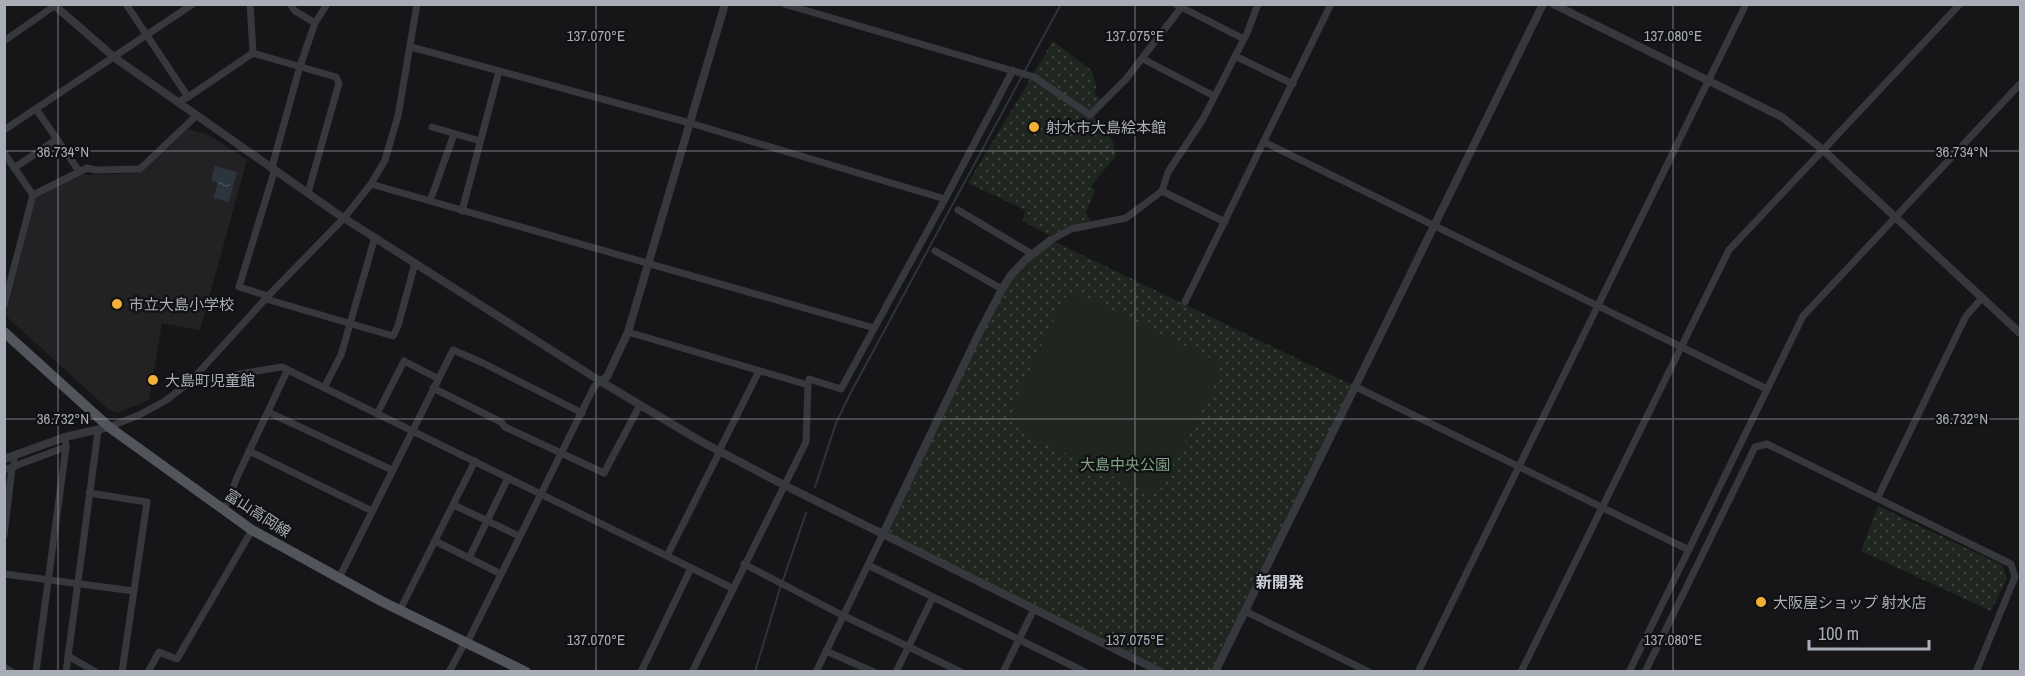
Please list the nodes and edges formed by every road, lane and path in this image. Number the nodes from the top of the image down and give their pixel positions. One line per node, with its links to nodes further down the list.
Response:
1 (126, 4): 18 (street)
2 (250, 4): 22 (street)
3 (291, 4): 17 (street)
4 (327, 4): 17 (street)
5 (417, 4): 21 (street)
6 (725, 4): 37 (street)
7 (784, 4): 27 (street)
8 (1258, 4): 19 (street)
9 (1331, 4): 30 (street)
10 (1543, 4): 60 (street)
11 (1553, 4): 29 (street)
12 (1746, 4): 29 (street)
13 (1960, 4): 44 (street)
14 (55, 5): 20 (street); 24 (street)
15 (188, 6): 18 (street)
16 (1180, 6): 19 (street); 25 (street)
17 (315, 23): 26 (street)
18 (147, 34): 24 (street); 33 (street)
19 (1244, 39): 23 (street)
20 (4, 41)
21 (411, 46): 28 (street); 49 (street)
22 (253, 53): 26 (street); 33 (street)
23 (1235, 56): 30 (street); 32 (street)
24 (115, 58): 34 (street); 35 (street)
25 (1143, 59): 27 (street); 32 (street)
26 (300, 66): 47 (street); 51 (street)
27 (1013, 70): 53 (street)
28 (499, 71): 37 (street); 42 (street)
29 (1708, 81): 44 (street); 72 (street)
30 (1293, 84): 43 (street)
31 (2020, 84): 58 (street)
32 (1214, 96): 50 (street)
33 (188, 97): 34 (street)
34 (178, 102): 36 (street)
35 (36, 109): 39 (street); 41 (street)
36 (197, 115): 47 (street); 48 (street)
37 (690, 123): 53 (street); 66 (street)
38 (432, 128): 40 (street)
39 (4, 130)
40 (454, 134): 42 (street); 54 (street)
41 (57, 139): 46 (street); 48 (street)
42 (480, 141): 56 (street)
43 (1264, 142): 59 (street); 60 (street)
44 (1823, 150): 58 (street); 78 (street)
45 (4, 153): 46 (street)
46 (14, 168): 52 (street)
47 (273, 168): 51 (street); 68 (street)
48 (78, 171): 52 (street)
49 (371, 184): 54 (street); 57 (street)
50 (1162, 191): 59 (street); 62 (street)
51 (308, 193): 57 (street)
52 (33, 195): 71 (street)
53 (945, 200): 74 (street)
54 (430, 201): 56 (street)
55 (957, 210): 64 (street)
56 (462, 211): 66 (street)
57 (344, 218): 61 (street); 68 (street)
58 (1894, 218): 69 (street); 88 (street)
59 (1225, 222): 70 (street)
60 (1433, 226): 72 (street); 85 (street)
61 (375, 237): 65 (street); 73 (street)
62 (1051, 240): 64 (street)
63 (935, 251): 67 (street)
64 (1032, 254): 67 (street)
65 (415, 263): 73 (street); 83 (street)
66 (650, 264): 74 (street); 76 (street)
67 (1002, 289): 118 (street)
68 (267, 298): 73 (street); 84 (street)
69 (1982, 298): 77 (street); 111 (street)
70 (1185, 302)
71 (4, 306)
72 (1598, 306): 78 (street); 104 (street)
73 (350, 324): 86 (street)
74 (874, 328): 82 (street)
75 (4, 332): 93 (main road, 富山高岡線)
76 (628, 333): 80 (street); 83 (street)
77 (2020, 333)
78 (1681, 347): 88 (street); 113 (street)
79 (287, 371): 84 (street); 86 (street); 90 (street)
80 (759, 371): 99 (street); 108 (street)
81 (437, 378): 87 (street); 91 (street); 92 (street)
82 (809, 379)
83 (600, 381): 89 (street); 91 (street)
84 (190, 382): 93 (street)
85 (1354, 386): 104 (street); 138 (street)
86 (324, 388): 92 (street)
87 (433, 388): 94 (street); 100 (street)
88 (1767, 389): 122 (street)
89 (640, 405): 99 (street); 100 (street)
90 (268, 412): 98 (street); 106 (street)
91 (582, 413): 100 (street)
92 (377, 414): 94 (street)
93 (109, 427): 95 (street); 114 (main road, 富山高岡線)
94 (412, 430): 102 (street); 106 (street)
95 (98, 431): 96 (street); 109 (street)
96 (65, 437): 97 (street); 101 (street)
97 (66, 447): 103 (street); 131 (street)
98 (249, 451): 114 (street); 115 (street)
99 (719, 451): 108 (street); 123 (street)
100 (562, 453): 110 (street)
101 (9, 458): 103 (street)
102 (475, 462): 107 (street); 112 (street)
103 (15, 466): 105 (street); 119 (street)
104 (1518, 467): 113 (street); 165 (street)
105 (4, 470)
106 (392, 470): 115 (street)
107 (508, 478): 110 (street); 116 (street)
108 (784, 485): 118 (street); 125 (street)
109 (89, 494): 132 (street); 134 (street)
110 (541, 494): 120 (street); 123 (street)
111 (1878, 498): 168 (street); 169 (street)
112 (454, 505): 116 (street); 121 (street)
113 (1601, 508): 122 (street); 166 (street)
114 (224, 510): 117 (main road, 富山高岡線)
115 (372, 511): 130 (street)
116 (487, 521): 120 (street); 124 (street)
117 (252, 530): 130 (main road, 富山高岡線); 151 (street)
118 (883, 534): 126 (street); 136 (street)
119 (4, 535)
120 (519, 536): 129 (street)
121 (435, 541): 124 (street); 137 (street)
122 (1689, 550): 167 (street)
123 (667, 556): 127 (street)
124 (469, 558): 129 (street)
125 (744, 564): 133 (street); 139 (street)
126 (868, 566): 135 (street); 139 (street)
127 (691, 568): 133 (street); 154 (street)
128 (4, 574): 131 (street)
129 (501, 574): 141 (street)
130 (339, 578): 137 (main road, 富山高岡線)
131 (48, 580): 132 (street); 147 (street)
132 (77, 583): 134 (street); 144 (street)
133 (732, 588): 155 (street)
134 (134, 591): 150 (street)
135 (933, 597): 140 (street); 142 (street)
136 (1034, 609): 140 (street); 162 (street)
137 (400, 610): 141 (main road, 富山高岡線)
138 (1245, 610): 163 (street); 164 (street)
139 (844, 615): 142 (street); 143 (street)
140 (1019, 639): 160 (street); 161 (street)
141 (467, 643): 152 (street); 153 (main road, 富山高岡線)
142 (909, 646): 158 (street); 159 (street)
143 (826, 651): 156 (street); 157 (street)
144 (68, 656): 148 (street); 149 (street)
145 (4, 667): 146 (street)
146 (12, 672)
147 (36, 672)
148 (66, 672)
149 (96, 672)
150 (122, 672)
151 (148, 672)
152 (449, 672)
153 (526, 672)
154 (641, 672)
155 (692, 672)
156 (816, 672)
157 (874, 672)
158 (896, 672)
159 (961, 672)
160 (1003, 672)
161 (1085, 672)
162 (1161, 672)
163 (1215, 672)
164 (1369, 672)
165 (1418, 672)
166 (1521, 672)
167 (1629, 672)
168 (1645, 672)
169 (1976, 672)

